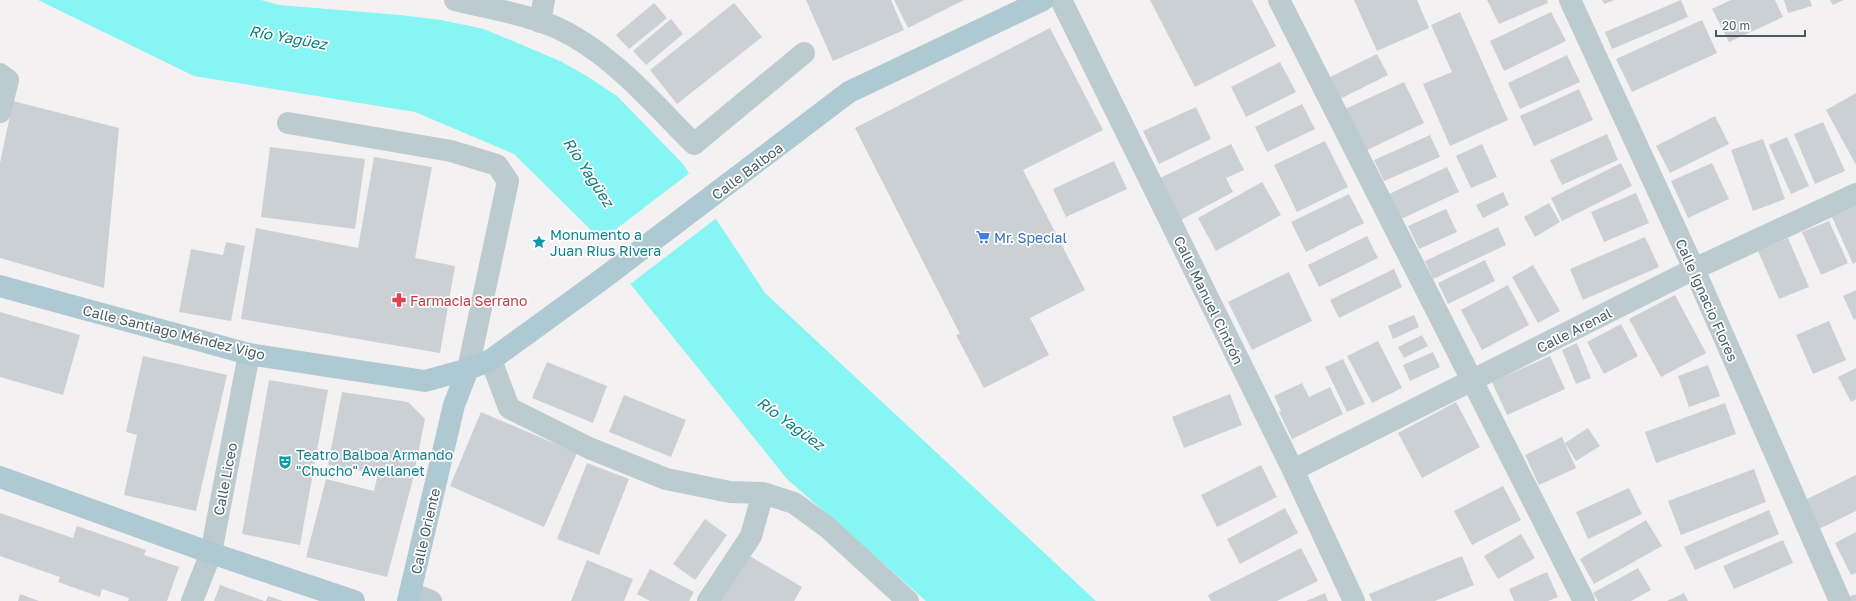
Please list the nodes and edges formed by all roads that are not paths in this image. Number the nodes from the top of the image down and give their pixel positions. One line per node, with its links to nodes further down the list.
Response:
1 (455, 0): 8 (street)
2 (544, 0): 8 (street)
3 (1043, 0): 7 (main road, Calle Balboa)
4 (1061, 0): 20 (street, Calle Manuel Cintrón)
5 (1279, 0): 19 (street)
6 (1570, 0): 14 (street, Calle Ignacio Flores)
7 (1015, 6): 17 (main road, Calle Balboa)
8 (540, 22): 9 (street)
9 (804, 53)
10 (0, 74): 11 (street)
11 (0, 112)
12 (288, 123): 18 (street)
13 (1856, 194): 14 (street, Calle Arenal)
14 (1694, 269): 19 (street, Calle Arenal); 32 (street, Calle Ignacio Flores)
15 (0, 286): 16 (main road, Calle Santiago Méndez Vigo)
16 (249, 354): 18 (main road, Calle Santiago Méndez Vigo); 23 (street, Calle Liceo)
17 (491, 360): 18 (main road, Calle Balboa); 22 (street)
18 (468, 370): 24 (main road, Calle Oriente)
19 (1473, 380): 20 (street, Calle Arenal); 31 (street)
20 (1293, 470): 30 (street, Calle Manuel Cintrón)
21 (0, 477): 23 (main road)
22 (763, 493): 28 (street); 29 (street)
23 (211, 553): 25 (street, Calle Liceo); 26 (main road)
24 (409, 597): 27 (street)
25 (192, 601)
26 (354, 601)
27 (431, 601)
28 (708, 601)
29 (908, 601)
30 (1354, 601)
31 (1584, 601)
32 (1840, 601)

